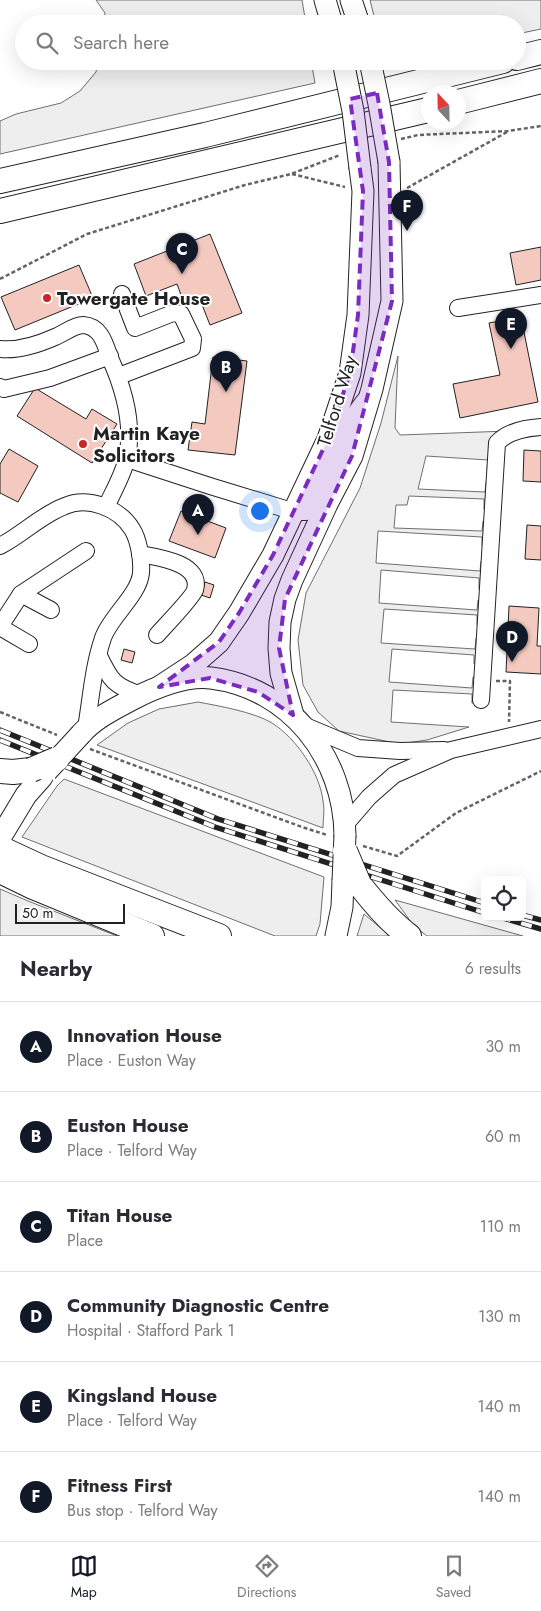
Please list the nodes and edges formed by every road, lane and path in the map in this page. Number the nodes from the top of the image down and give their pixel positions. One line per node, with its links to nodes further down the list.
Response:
1 (325, 0): 3 (main road)
2 (351, 0): 4 (main road)
3 (329, 15)
4 (356, 15)
5 (541, 52): 6 (highway)
6 (526, 56)
7 (344, 70): 16 (main road, Telford Way, bridge)
8 (372, 70): 20 (main road, Telford Way, bridge)
9 (467, 70): 18 (highway)
10 (541, 81): 11 (highway)
11 (466, 100)
12 (421, 112): 21 (highway)
13 (541, 126): 14 (path)
14 (508, 131): 15 (path); 20 (path)
15 (400, 140)
16 (353, 161): 17 (path); 19 (main road, Telford Way)
17 (291, 174): 19 (path); 22 (path)
18 (0, 181)
19 (363, 191): 34 (main road, Telford Way)
20 (390, 191): 30 (main road, Telford Way)
21 (0, 211)
22 (0, 279)
23 (122, 294): 28 (street)
24 (541, 295): 25 (street)
25 (458, 308)
26 (0, 349): 27 (street)
27 (110, 356): 28 (street); 29 (street)
28 (118, 376): 32 (street)
29 (0, 387)
30 (372, 389): 34 (street); 49 (main road, Telford Way)
31 (541, 427): 45 (street)
32 (127, 459): 33 (street); 34 (street)
33 (106, 507): 35 (street); 37 (street)
34 (295, 512): 46 (main road, Telford Way)
35 (0, 546)
36 (86, 551): 38 (street)
37 (140, 554): 42 (street); 44 (street)
38 (22, 594): 39 (street); 40 (street)
39 (52, 610)
40 (0, 623)
41 (0, 627): 43 (street)
42 (157, 635)
43 (29, 644)
44 (99, 656): 46 (street); 52 (street)
45 (482, 681): 47 (street); 51 (path)
46 (150, 691): 49 (main road); 52 (main road)
47 (481, 700)
48 (0, 712): 52 (path)
49 (298, 720): 53 (street); 58 (main road)
50 (541, 729): 51 (street)
51 (511, 736): 53 (street)
52 (76, 742): 56 (highway, bridge); 58 (path)
53 (451, 750): 58 (street)
54 (0, 771): 56 (highway)
55 (541, 771): 58 (path)
56 (36, 773): 57 (main road)
57 (0, 838)
58 (345, 838): 61 (highway, bridge)
59 (0, 848): 63 (highway)
60 (0, 871): 62 (highway)
61 (351, 882): 64 (main road); 65 (highway)
62 (152, 936)
63 (219, 936)
64 (336, 936)
65 (409, 936)

